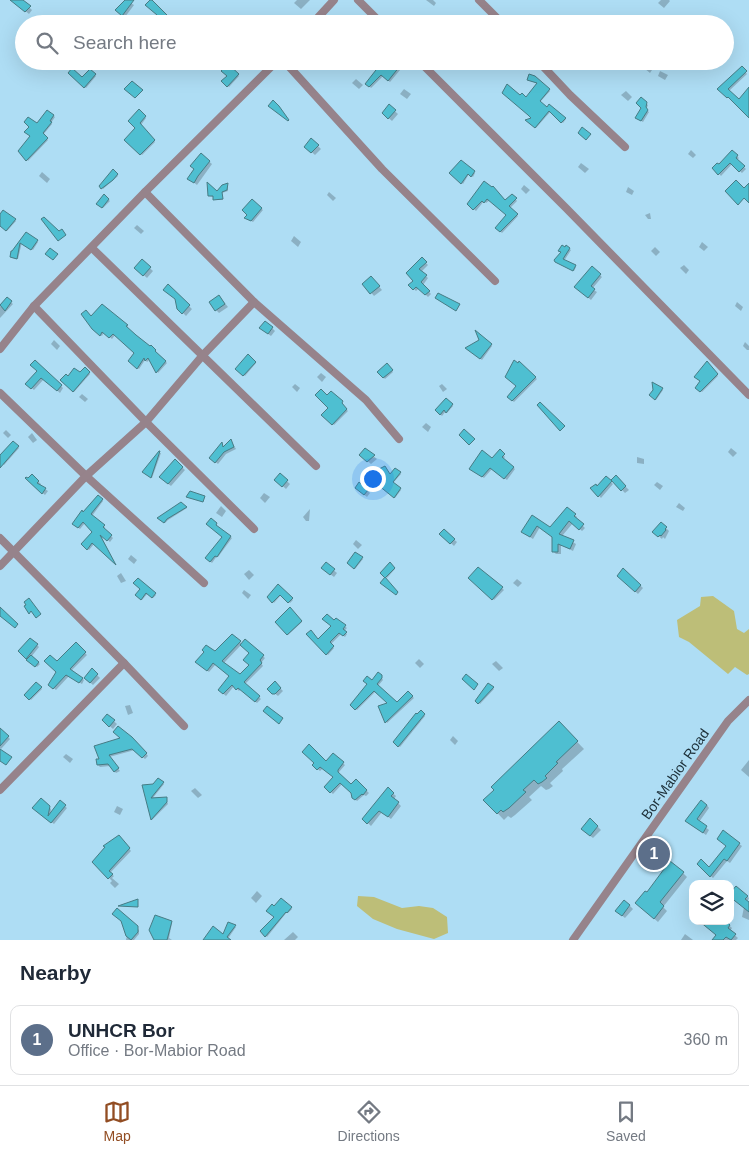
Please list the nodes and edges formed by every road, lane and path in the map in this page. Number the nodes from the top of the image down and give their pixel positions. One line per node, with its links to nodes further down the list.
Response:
1 (334, 0): 4 (street)
2 (358, 0): 5 (street)
3 (479, 0): 6 (street)
4 (320, 15)
5 (373, 15)
6 (493, 15)
7 (268, 70): 12 (street)
8 (292, 70): 14 (street)
9 (428, 70): 20 (street)
10 (546, 70): 11 (street)
11 (625, 147)
12 (145, 192): 13 (street); 15 (street)
13 (92, 248): 16 (street); 18 (street)
14 (495, 281)
15 (254, 302): 18 (street); 22 (street)
16 (34, 306): 17 (street); 21 (street)
17 (0, 349)
18 (203, 355): 21 (street); 23 (street)
19 (0, 393): 24 (street)
20 (749, 395)
21 (146, 422): 24 (street); 25 (street)
22 (399, 439)
23 (316, 466)
24 (86, 476): 27 (street); 29 (street)
25 (254, 529)
26 (0, 538): 27 (street)
27 (13, 551): 28 (street); 30 (street)
28 (0, 566)
29 (204, 583)
30 (124, 663): 32 (street); 33 (street)
31 (749, 700): 34 (street, Bor-Mabior Road)
32 (184, 726)
33 (0, 790)
34 (573, 940)

